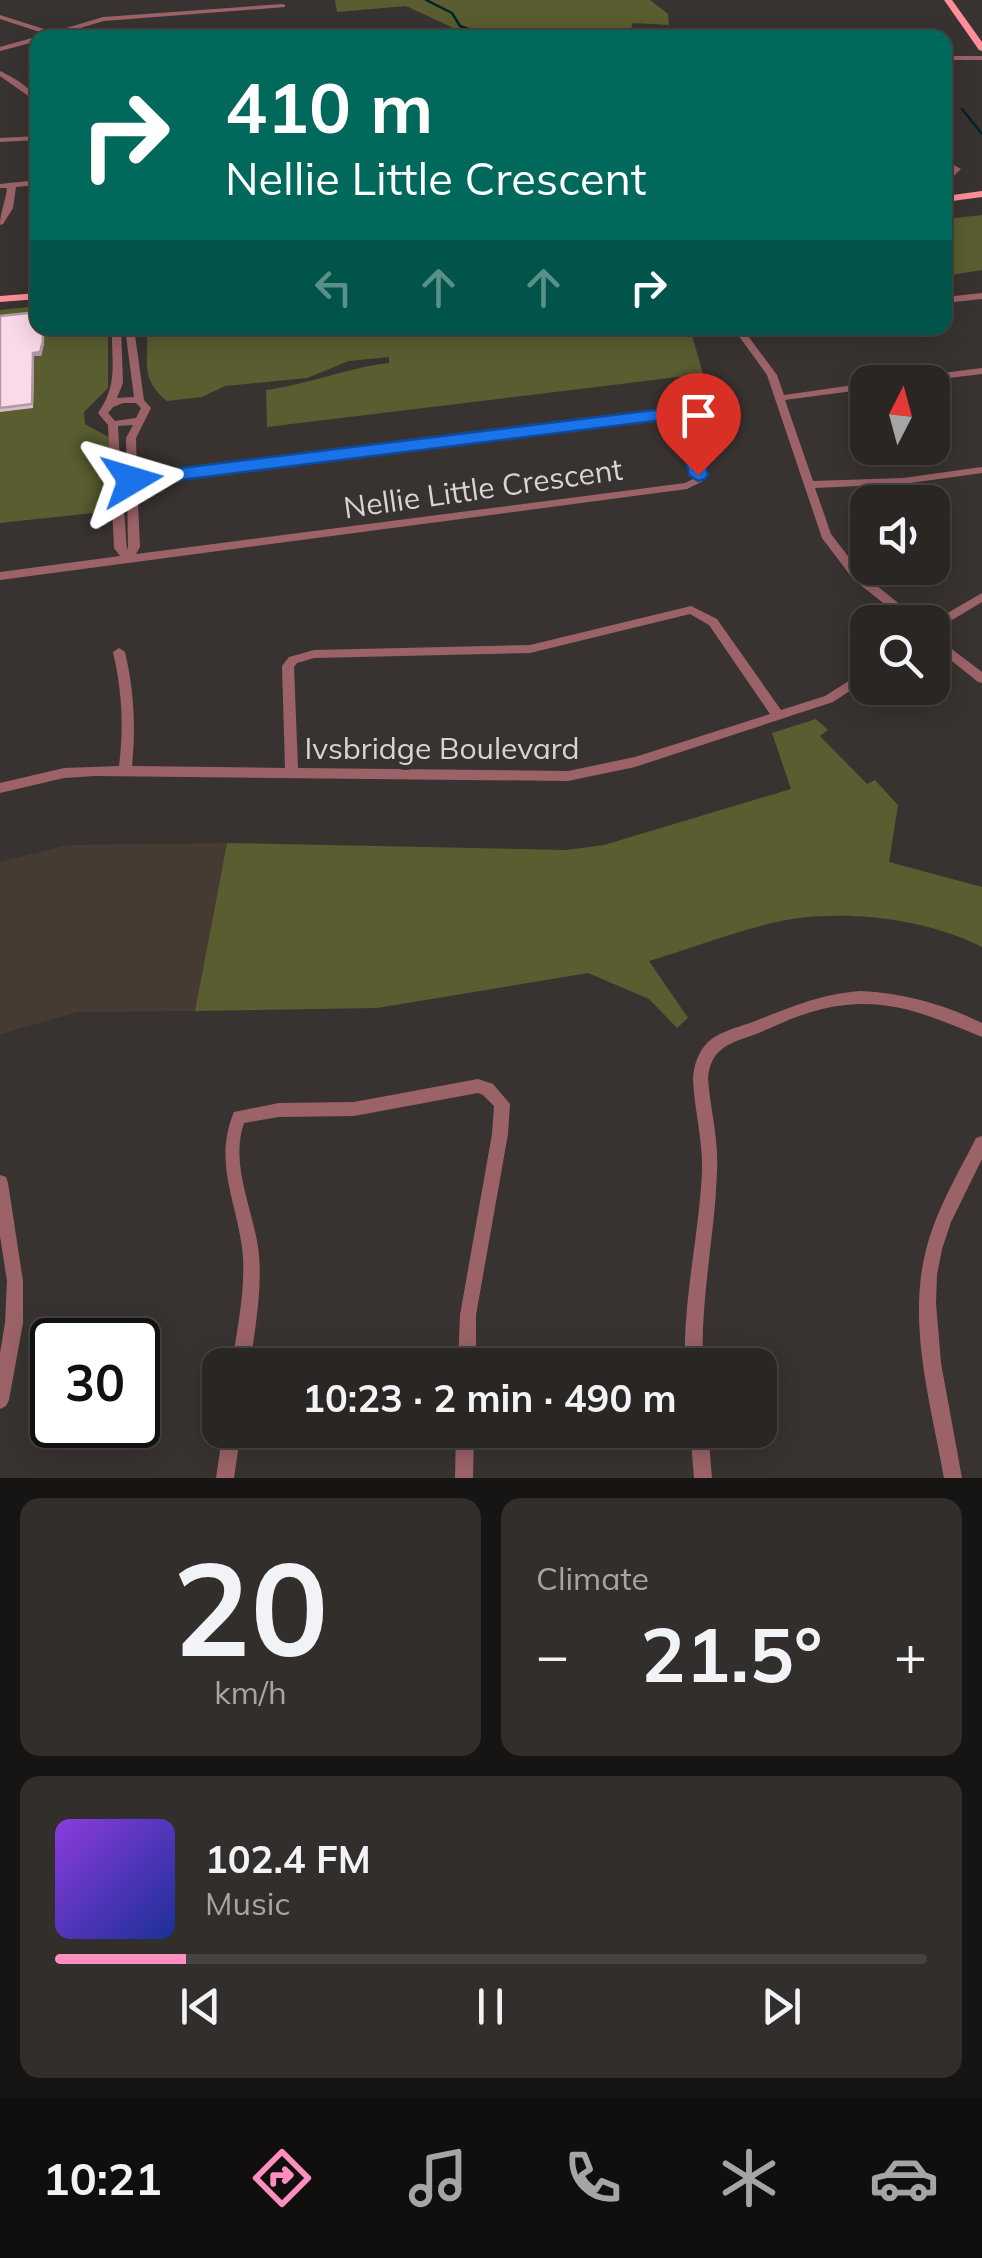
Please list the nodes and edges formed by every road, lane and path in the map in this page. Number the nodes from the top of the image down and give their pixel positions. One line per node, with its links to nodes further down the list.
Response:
1 (948, 0): 7 (main road)
2 (283, 6): 5 (street)
3 (0, 17): 4 (street)
4 (44, 30)
5 (58, 30)
6 (30, 41): 8 (street)
7 (982, 48)
8 (0, 49)
9 (952, 58): 10 (street)
10 (982, 58)
11 (0, 73): 12 (street)
12 (30, 94)
13 (30, 138): 14 (street)
14 (0, 140)
15 (30, 183): 16 (street)
16 (12, 184): 17 (street); 20 (street)
17 (0, 186)
18 (982, 194): 19 (main road)
19 (952, 197)
20 (0, 222)
21 (30, 295): 23 (main road)
22 (982, 296): 24 (street)
23 (0, 299)
24 (952, 299)
25 (116, 335): 33 (street)
26 (131, 335): 32 (street)
27 (744, 335): 31 (street)
28 (982, 371): 29 (street)
29 (950, 375)
30 (850, 388): 31 (street)
31 (780, 398): 39 (street)
32 (139, 401): 33 (street); 34 (street)
33 (110, 404): 35 (street)
34 (137, 421): 35 (street); 37 (street)
35 (112, 424): 38 (street)
36 (982, 470): 39 (street)
37 (132, 480): 38 (street, Nellie Little Crescent); 40 (street); 40 (street, Nellie Little Crescent)
38 (118, 482): 40 (street)
39 (808, 485): 43 (street)
40 (128, 560): 41 (street, Nellie Little Crescent)
41 (0, 576)
42 (982, 597): 44 (street)
43 (894, 605)
44 (950, 617)
45 (119, 652): 50 (street)
46 (950, 653): 47 (street)
47 (982, 679)
48 (850, 686): 49 (street, Ivsbridge Boulevard)
49 (778, 716): 51 (street, Ivsbridge Boulevard); 51 (street)
50 (124, 771): 51 (street, Ivsbridge Boulevard); 52 (street, Ivsbridge Boulevard)
51 (292, 774)
52 (0, 788)
53 (982, 1030): 58 (street)
54 (982, 1143): 66 (street)
55 (0, 1183): 59 (street)
56 (242, 1348): 57 (street)
57 (467, 1348)
58 (692, 1348)
59 (0, 1400)
60 (230, 1448): 63 (street)
61 (465, 1448): 64 (street)
62 (700, 1448): 65 (street)
63 (226, 1478)
64 (464, 1478)
65 (702, 1478)
66 (953, 1478)

